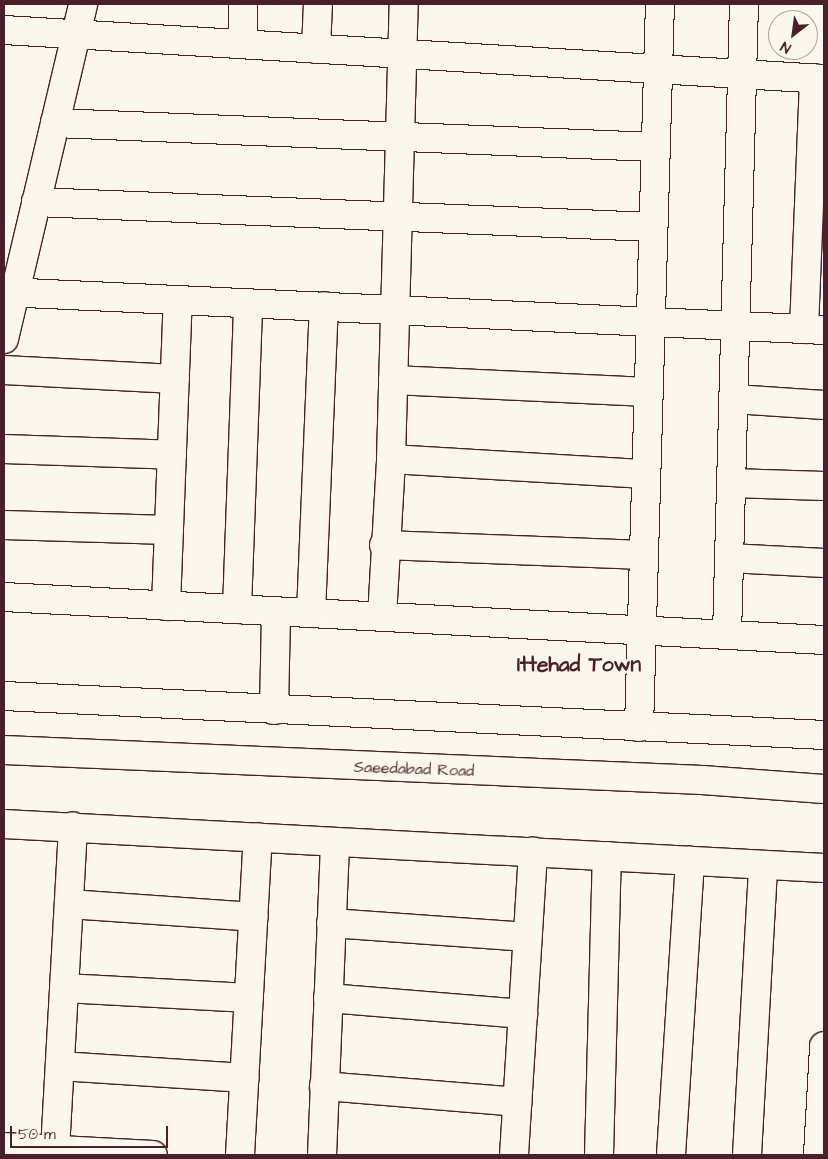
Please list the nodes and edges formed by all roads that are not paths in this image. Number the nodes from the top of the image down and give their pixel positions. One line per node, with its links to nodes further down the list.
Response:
1 (83, 4): 8 (street)
2 (243, 4): 9 (street)
3 (318, 4): 10 (street)
4 (404, 4): 11 (street)
5 (660, 4): 12 (street)
6 (744, 4): 13 (street)
7 (4, 30): 8 (street)
8 (76, 34): 9 (street); 15 (street)
9 (243, 44): 10 (street)
10 (316, 49): 11 (street)
11 (402, 54): 12 (street); 16 (street)
12 (658, 69): 13 (street); 17 (street)
13 (743, 74): 14 (street); 27 (street)
14 (819, 79): 28 (street)
15 (55, 123): 16 (street); 18 (street)
16 (400, 137): 17 (street); 19 (street)
17 (656, 147): 20 (street)
18 (36, 202): 19 (street); 21 (street)
19 (398, 217): 20 (street); 25 (street)
20 (653, 227): 26 (street)
21 (9, 292): 22 (street); 29 (street)
22 (178, 300): 23 (street); 31 (street)
23 (248, 303): 24 (street); 50 (street)
24 (324, 306): 25 (street); 52 (street)
25 (395, 310): 26 (street); 32 (street)
26 (650, 322): 27 (street); 33 (street)
27 (736, 325): 28 (street); 34 (street)
28 (814, 329)
29 (4, 339)
30 (4, 370): 31 (street)
31 (175, 379): 37 (street)
32 (393, 380): 33 (street); 38 (street)
33 (648, 392): 39 (street)
34 (734, 400): 35 (street); 40 (street)
35 (824, 405)
36 (4, 449): 37 (street)
37 (172, 455): 43 (street)
38 (391, 459): 39 (street); 44 (street)
39 (646, 474): 45 (street)
40 (732, 484): 41 (street); 46 (street)
41 (824, 486)
42 (4, 525): 43 (street)
43 (169, 530): 49 (street)
44 (384, 545): 45 (street); 53 (street)
45 (644, 556): 54 (street)
46 (729, 558): 47 (street); 55 (street)
47 (824, 563)
48 (4, 597): 49 (street)
49 (166, 606): 50 (street)
50 (237, 610): 51 (street)
51 (276, 612): 52 (street); 58 (street)
52 (310, 613): 53 (street)
53 (382, 617): 54 (street)
54 (642, 631): 55 (street); 59 (street)
55 (727, 635): 56 (street)
56 (824, 640)
57 (4, 696): 58 (street)
58 (274, 710): 59 (street)
59 (639, 727): 60 (street)
60 (824, 735)
61 (4, 750): 62 (street, Saeedabad Road)
62 (824, 789)
63 (4, 824): 64 (street)
64 (73, 827): 65 (street); 72 (street)
65 (258, 838): 66 (street); 73 (street)
66 (335, 842): 67 (street); 74 (street)
67 (533, 852): 68 (street); 75 (street)
68 (608, 856): 69 (street); 91 (street)
69 (690, 861): 70 (street); 92 (street)
70 (763, 865): 71 (street); 93 (street)
71 (824, 868)
72 (69, 904): 73 (street); 76 (street)
73 (254, 917): 77 (street)
74 (331, 923): 75 (street); 78 (street)
75 (528, 937): 79 (street)
76 (64, 988): 77 (street); 81 (street)
77 (249, 998): 82 (street)
78 (328, 998): 79 (street); 83 (street)
79 (523, 1014): 84 (street)
80 (824, 1046): 94 (street)
81 (60, 1066): 82 (street); 86 (street)
82 (245, 1078): 88 (street)
83 (324, 1086): 84 (street); 89 (street)
84 (517, 1102): 90 (street)
85 (16, 1150): 86 (street)
86 (55, 1150): 87 (street)
87 (153, 1155)
88 (240, 1155)
89 (322, 1155)
90 (514, 1155)
91 (599, 1155)
92 (671, 1155)
93 (746, 1155)
94 (818, 1155)

